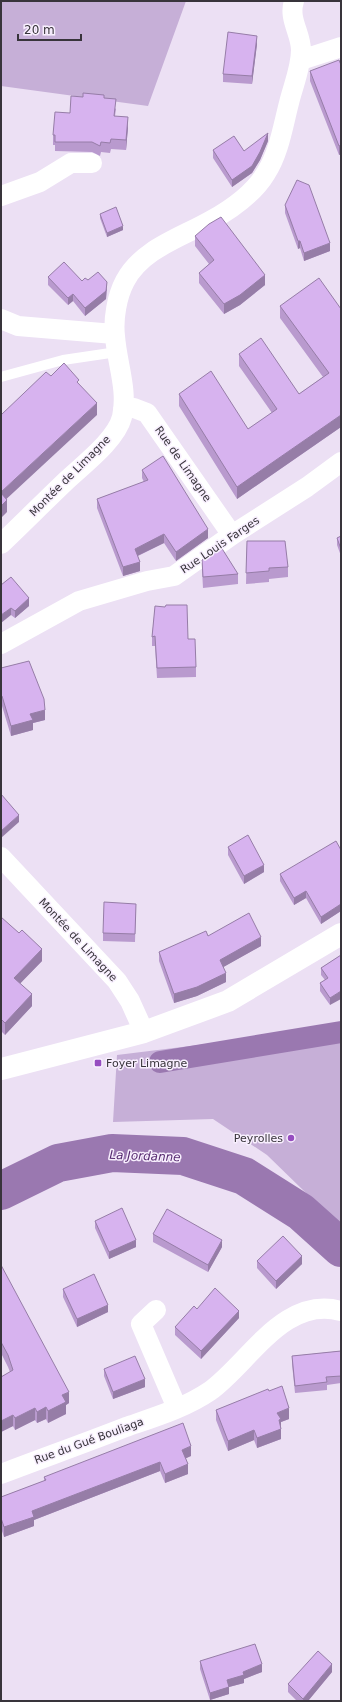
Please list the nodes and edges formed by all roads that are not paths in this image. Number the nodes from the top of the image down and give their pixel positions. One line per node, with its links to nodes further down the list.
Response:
1 (294, 1): 3 (street, Montée de Limagne)
2 (341, 47): 3 (street)
3 (301, 60): 7 (street, Montée de Limagne)
4 (92, 162): 5 (street)
5 (1, 196)
6 (1, 319): 7 (street)
7 (116, 343): 8 (lane); 9 (street, Montée de Limagne)
8 (1, 377)
9 (123, 408): 11 (street, Rue de Limagne); 12 (street, Montée de Limagne)
10 (341, 462): 11 (street, Rue Louis Farges)
11 (232, 535): 13 (street, Rue Louis Farges)
12 (1, 544)
13 (1, 644)
14 (1, 857): 16 (street, Montée de Limagne)
15 (341, 934): 16 (main road)
16 (144, 1032): 17 (main road)
17 (1, 1069)
18 (156, 1310): 20 (street)
19 (341, 1311): 20 (street, Rue du Gué Bouliaga)
20 (177, 1408): 21 (street, Rue du Gué Bouliaga)
21 (1, 1474)

